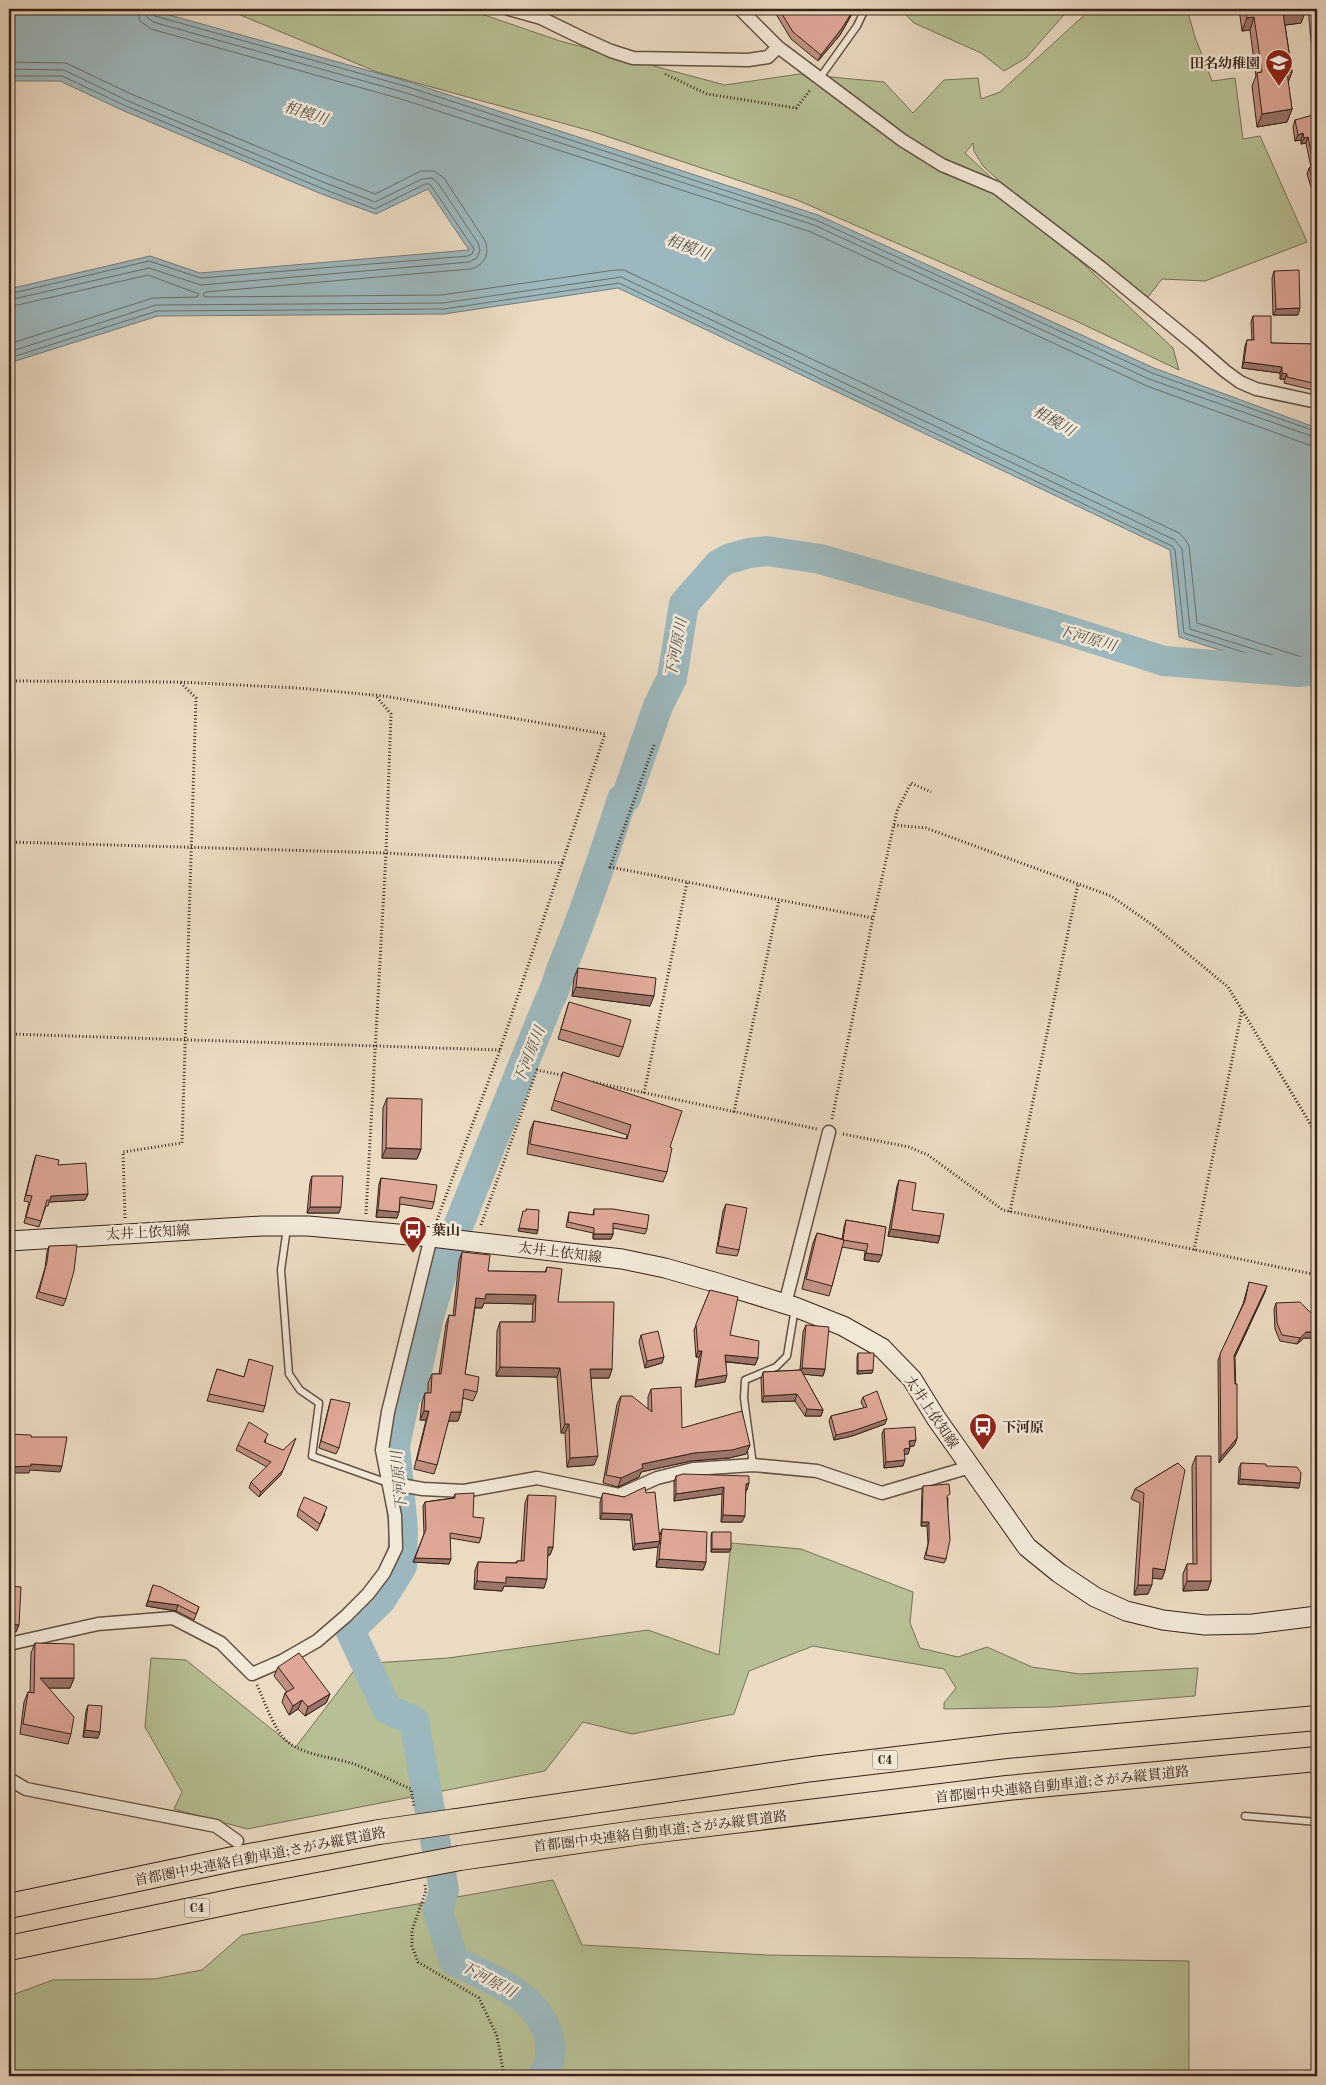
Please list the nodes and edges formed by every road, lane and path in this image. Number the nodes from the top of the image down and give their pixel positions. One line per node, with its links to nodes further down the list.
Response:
1 (509, 9): 7 (street)
2 (740, 9): 6 (street)
3 (865, 9): 8 (lane)
4 (1312, 9): 5 (lane)
5 (1317, 46)
6 (778, 47): 7 (street); 8 (street)
7 (633, 58): 8 (path)
8 (819, 79): 9 (street)
9 (1317, 402)
10 (9, 681): 11 (path); 13 (path)
11 (179, 682): 12 (path); 18 (path)
12 (376, 696): 19 (path); 20 (path)
13 (9, 698)
14 (654, 745): 21 (path)
15 (930, 792): 16 (path)
16 (894, 825): 22 (path); 24 (path)
17 (9, 842): 18 (path)
18 (192, 848): 19 (path); 27 (path)
19 (386, 853): 20 (path); 28 (path)
20 (564, 863): 29 (path)
21 (687, 882): 23 (path); 32 (path)
22 (1078, 884): 25 (path); 36 (path)
23 (779, 900): 24 (path); 33 (path)
24 (873, 918): 34 (path)
25 (1242, 1010): 35 (path); 43 (path)
26 (9, 1034): 27 (path)
27 (184, 1039): 28 (path); 39 (path)
28 (375, 1046): 29 (path); 38 (path)
29 (500, 1050): 40 (path)
30 (566, 1076): 42 (path)
31 (586, 1080): 32 (path)
32 (644, 1093): 33 (path)
33 (734, 1112): 34 (path)
34 (829, 1132): 36 (path); 45 (street)
35 (1317, 1135)
36 (1010, 1212): 43 (path)
37 (287, 1226): 38 (main road, 太井上依知線); 39 (main road, 太井上依知線); 48 (lane)
38 (365, 1230): 40 (main road, 太井上依知線)
39 (126, 1234): 41 (main road, 太井上依知線)
40 (434, 1237): 42 (main road, 太井上依知線); 48 (street)
41 (9, 1241)
42 (475, 1242): 45 (main road, 太井上依知線)
43 (1194, 1250): 44 (path)
44 (1317, 1275)
45 (790, 1305): 46 (lane); 47 (main road, 太井上依知線)
46 (753, 1465): 47 (street); 48 (street)
47 (970, 1467): 49 (main road, 太井上依知線)
48 (389, 1483): 50 (street)
49 (1317, 1616)
50 (9, 1644)
51 (1317, 1718): 57 (highway, 首都圏中央連絡自動車道;さがみ縦貫道路 / C4, bridge)
52 (1317, 1759): 58 (highway, 首都圏中央連絡自動車道;さがみ縦貫道路 / C4, bridge)
53 (9, 1778): 56 (street)
54 (1245, 1816): 55 (lane)
55 (1317, 1822)
56 (237, 1841)
57 (9, 1906)
58 (9, 1948)

